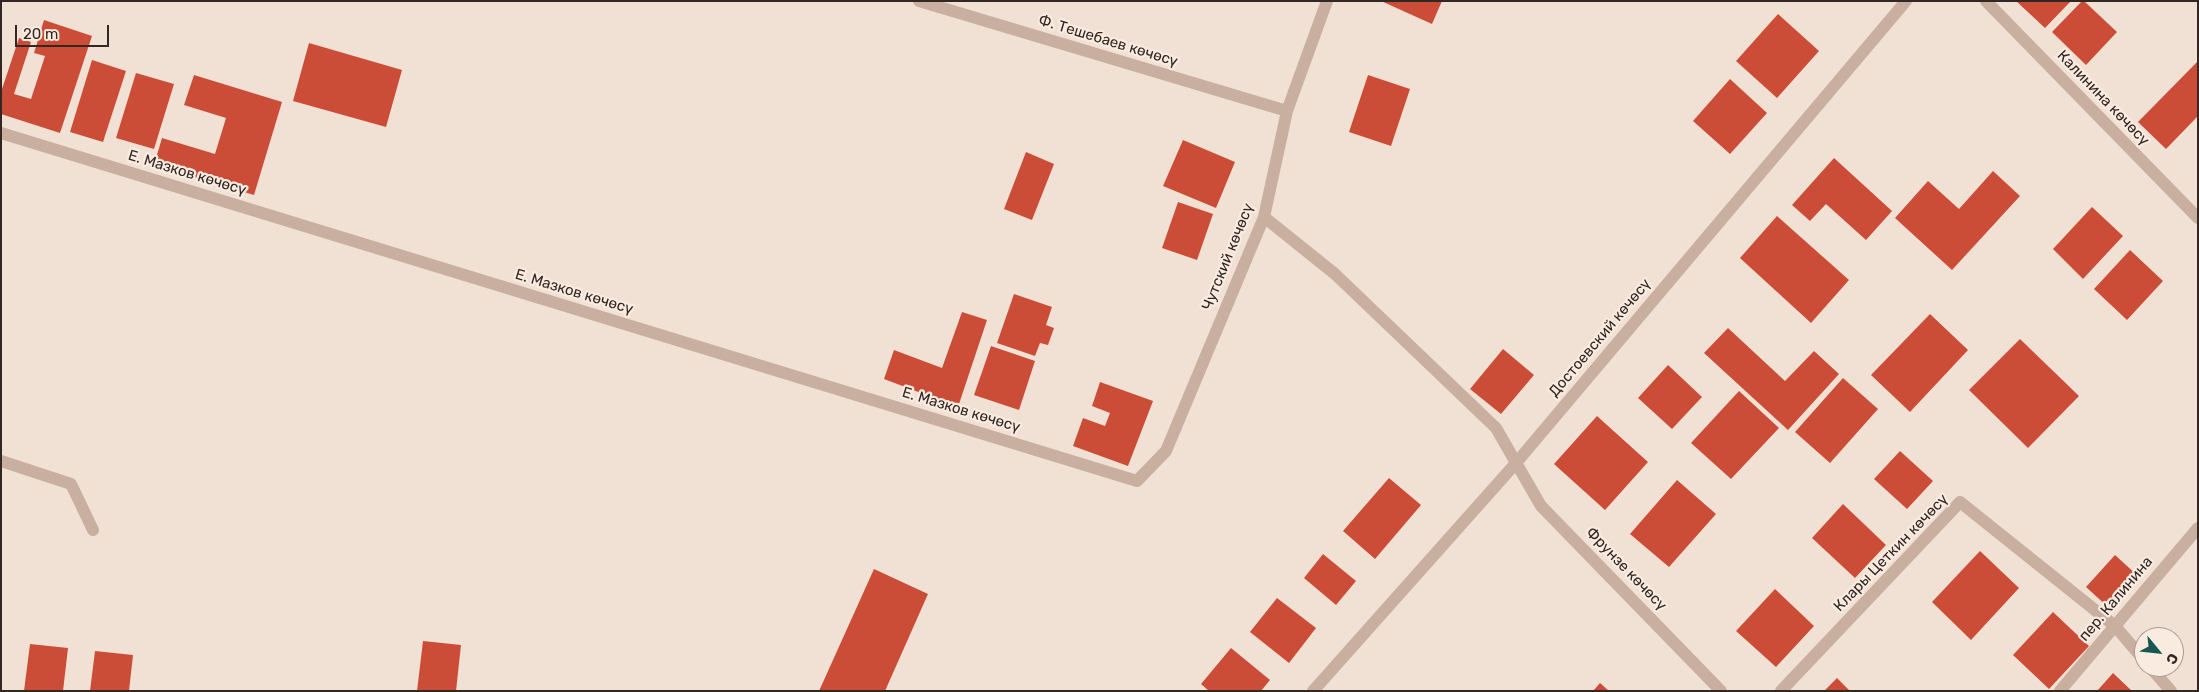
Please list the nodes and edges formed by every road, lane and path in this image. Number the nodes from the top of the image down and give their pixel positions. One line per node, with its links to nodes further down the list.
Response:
1 (920, 1): 5 (street, Ф. Тешебаев көчөсү)
2 (1327, 1): 5 (street, Чутский көчөсү)
3 (1906, 1): 10 (street, Достоевский көчөсү)
4 (1986, 1): 8 (street, Калинина көчөсү)
5 (1287, 112): 7 (street, Чутский көчөсү)
6 (1, 133): 11 (street, Е. Мазков көчөсү)
7 (1264, 217): 10 (street, Фрунзе көчөсү); 11 (street, Чутский көчөсү)
8 (2198, 218)
9 (1, 462): 13 (street)
10 (1516, 463): 17 (street, Достоевский көчөсү); 18 (street, Фрунзе көчөсү)
11 (1137, 481)
12 (2198, 528): 14 (street, пер. Калинина)
13 (93, 530)
14 (2114, 626): 15 (street, Клары Цеткин көчөсү); 19 (street, Клары Цеткин көчөсү); 20 (street, пер. Калинина)
15 (2134, 649)
16 (2159, 677): 21 (street)
17 (1313, 691)
18 (1721, 691)
19 (1782, 691)
20 (2060, 691)
21 (2171, 691)

